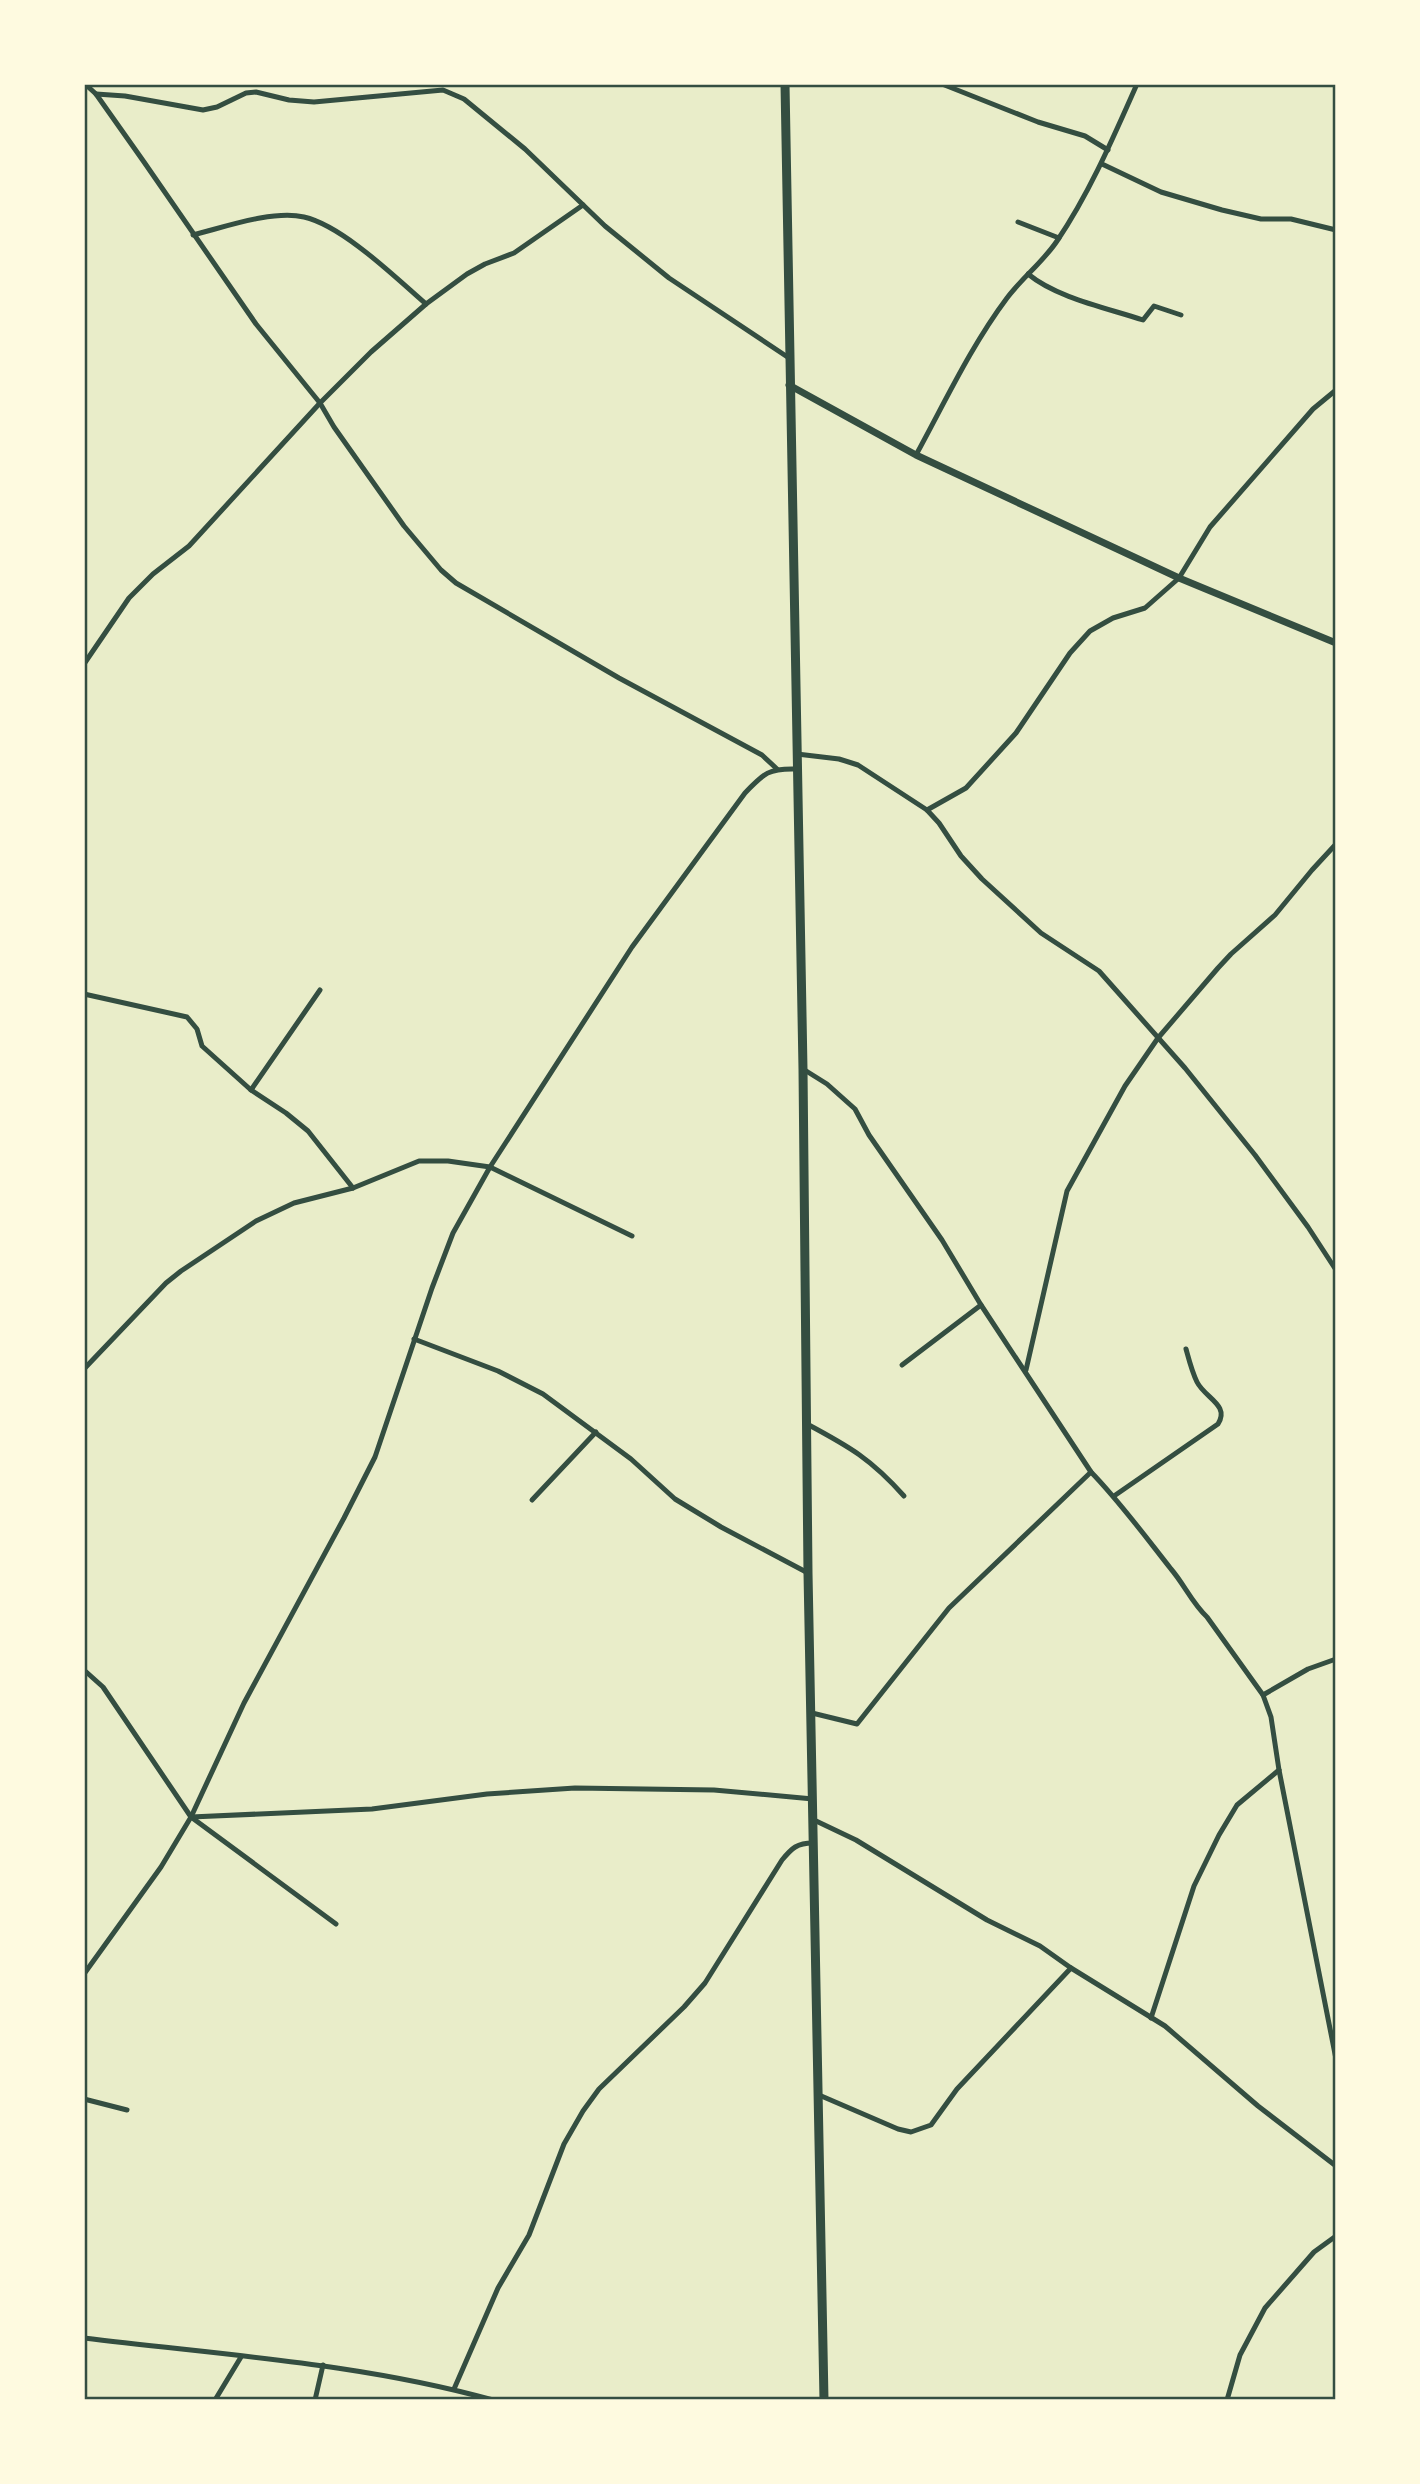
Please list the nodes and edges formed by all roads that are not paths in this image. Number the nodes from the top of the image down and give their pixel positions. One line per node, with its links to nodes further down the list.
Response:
1 (85, 84): 6 (street)
2 (785, 84): 17 (main road)
3 (942, 84): 7 (street)
4 (1137, 84): 7 (street)
5 (442, 87): 6 (street); 9 (street)
6 (96, 94): 12 (street)
7 (1108, 150): 8 (street)
8 (1102, 164): 11 (street); 13 (street)
9 (583, 205): 15 (street); 17 (street)
10 (1018, 222): 13 (street)
11 (1336, 230)
12 (194, 235): 15 (street); 20 (street)
13 (1059, 238): 14 (street)
14 (1028, 274): 16 (street); 21 (street)
15 (426, 304): 20 (street)
16 (1181, 315)
17 (789, 358): 18 (main road)
18 (789, 385): 21 (street); 25 (main road)
19 (1336, 390): 22 (street)
20 (320, 403): 24 (street); 26 (street)
21 (916, 455): 22 (street)
22 (1179, 578): 23 (street); 28 (street)
23 (1336, 643)
24 (84, 664)
25 (797, 754): 27 (main road); 28 (street)
26 (777, 769): 27 (street); 35 (street)
27 (797, 769): 33 (main road)
28 (927, 810): 32 (street)
29 (1336, 844): 32 (street)
30 (320, 990): 34 (street)
31 (84, 994): 34 (street)
32 (1158, 1038): 38 (street); 44 (street)
33 (803, 1069): 39 (street); 45 (main road)
34 (251, 1090): 36 (street)
35 (490, 1167): 36 (street); 37 (street); 40 (street)
36 (353, 1188): 43 (street)
37 (632, 1236)
38 (1336, 1270)
39 (981, 1305): 42 (street); 44 (street)
40 (414, 1339): 46 (street); 58 (street)
41 (1186, 1349): 49 (street)
42 (902, 1365)
43 (84, 1369)
44 (1026, 1370): 47 (street)
45 (807, 1424): 48 (street); 51 (main road)
46 (596, 1432): 50 (street); 51 (street)
47 (1091, 1472): 49 (street); 55 (street)
48 (904, 1496)
49 (1114, 1496): 54 (street)
50 (532, 1500)
51 (808, 1573): 55 (main road)
52 (1336, 1659): 54 (street)
53 (84, 1670): 58 (street)
54 (1263, 1695): 56 (street)
55 (811, 1713): 57 (main road)
56 (1279, 1770): 64 (street); 65 (street)
57 (814, 1799): 58 (street); 59 (main road)
58 (191, 1817): 61 (street); 63 (street)
59 (814, 1821): 60 (main road); 62 (street)
60 (813, 1843): 67 (main road); 75 (street)
61 (336, 1924)
62 (1071, 1968): 64 (street); 67 (street)
63 (84, 1974)
64 (1151, 2018): 70 (street)
65 (1334, 2046): 66 (street)
66 (1336, 2059)
67 (819, 2095): 79 (main road)
68 (84, 2099): 69 (street)
69 (127, 2110)
70 (1336, 2166)
71 (1336, 2236): 80 (street)
72 (84, 2338): 73 (street)
73 (241, 2357): 74 (street); 76 (street)
74 (323, 2365): 75 (street); 77 (street)
75 (454, 2389): 78 (street)
76 (215, 2400)
77 (315, 2400)
78 (493, 2400)
79 (824, 2400)
80 (1227, 2400)

